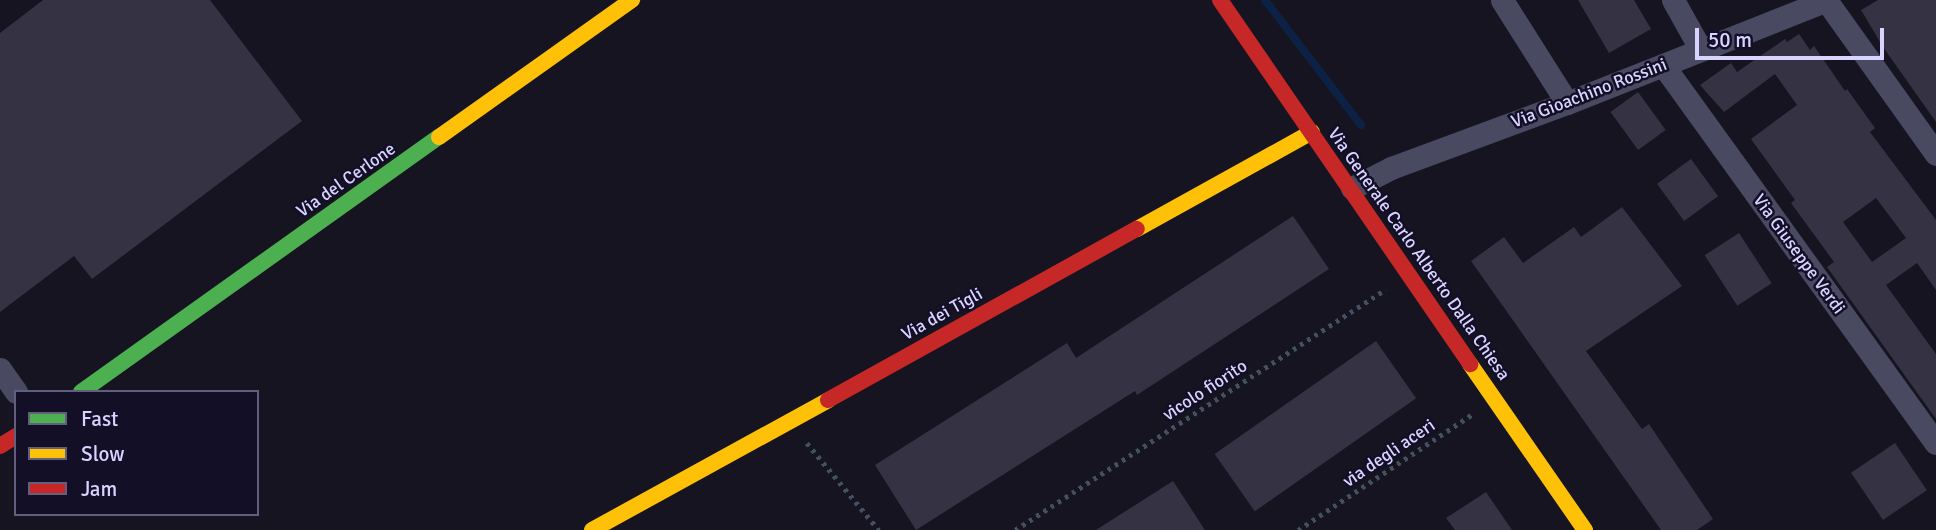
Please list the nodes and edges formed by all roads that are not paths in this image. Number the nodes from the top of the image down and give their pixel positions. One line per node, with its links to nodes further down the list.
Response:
1 (632, 0): 14 (street, Via del Cerlone)
2 (1220, 0): 9 (street, Via Generale Carlo Alberto Dalla Chiesa)
3 (1502, 0): 8 (street)
4 (1673, 0): 6 (street)
5 (1827, 0): 6 (street, Via Gioachino Rossini); 10 (street)
6 (1701, 50): 7 (street, Via Gioachino Rossini)
7 (1663, 65): 8 (street, Via Gioachino Rossini); 15 (street, Via Giuseppe Verdi)
8 (1567, 103): 11 (street, Via Gioachino Rossini)
9 (1312, 132): 11 (street, Via Generale Carlo Alberto Dalla Chiesa); 16 (street, Via dei Tigli)
10 (1936, 154)
11 (1352, 188): 17 (street, Via Generale Carlo Alberto Dalla Chiesa)
12 (0, 369): 13 (street)
13 (15, 390)
14 (84, 390)
15 (1936, 443)
16 (592, 530)
17 (1585, 530)

